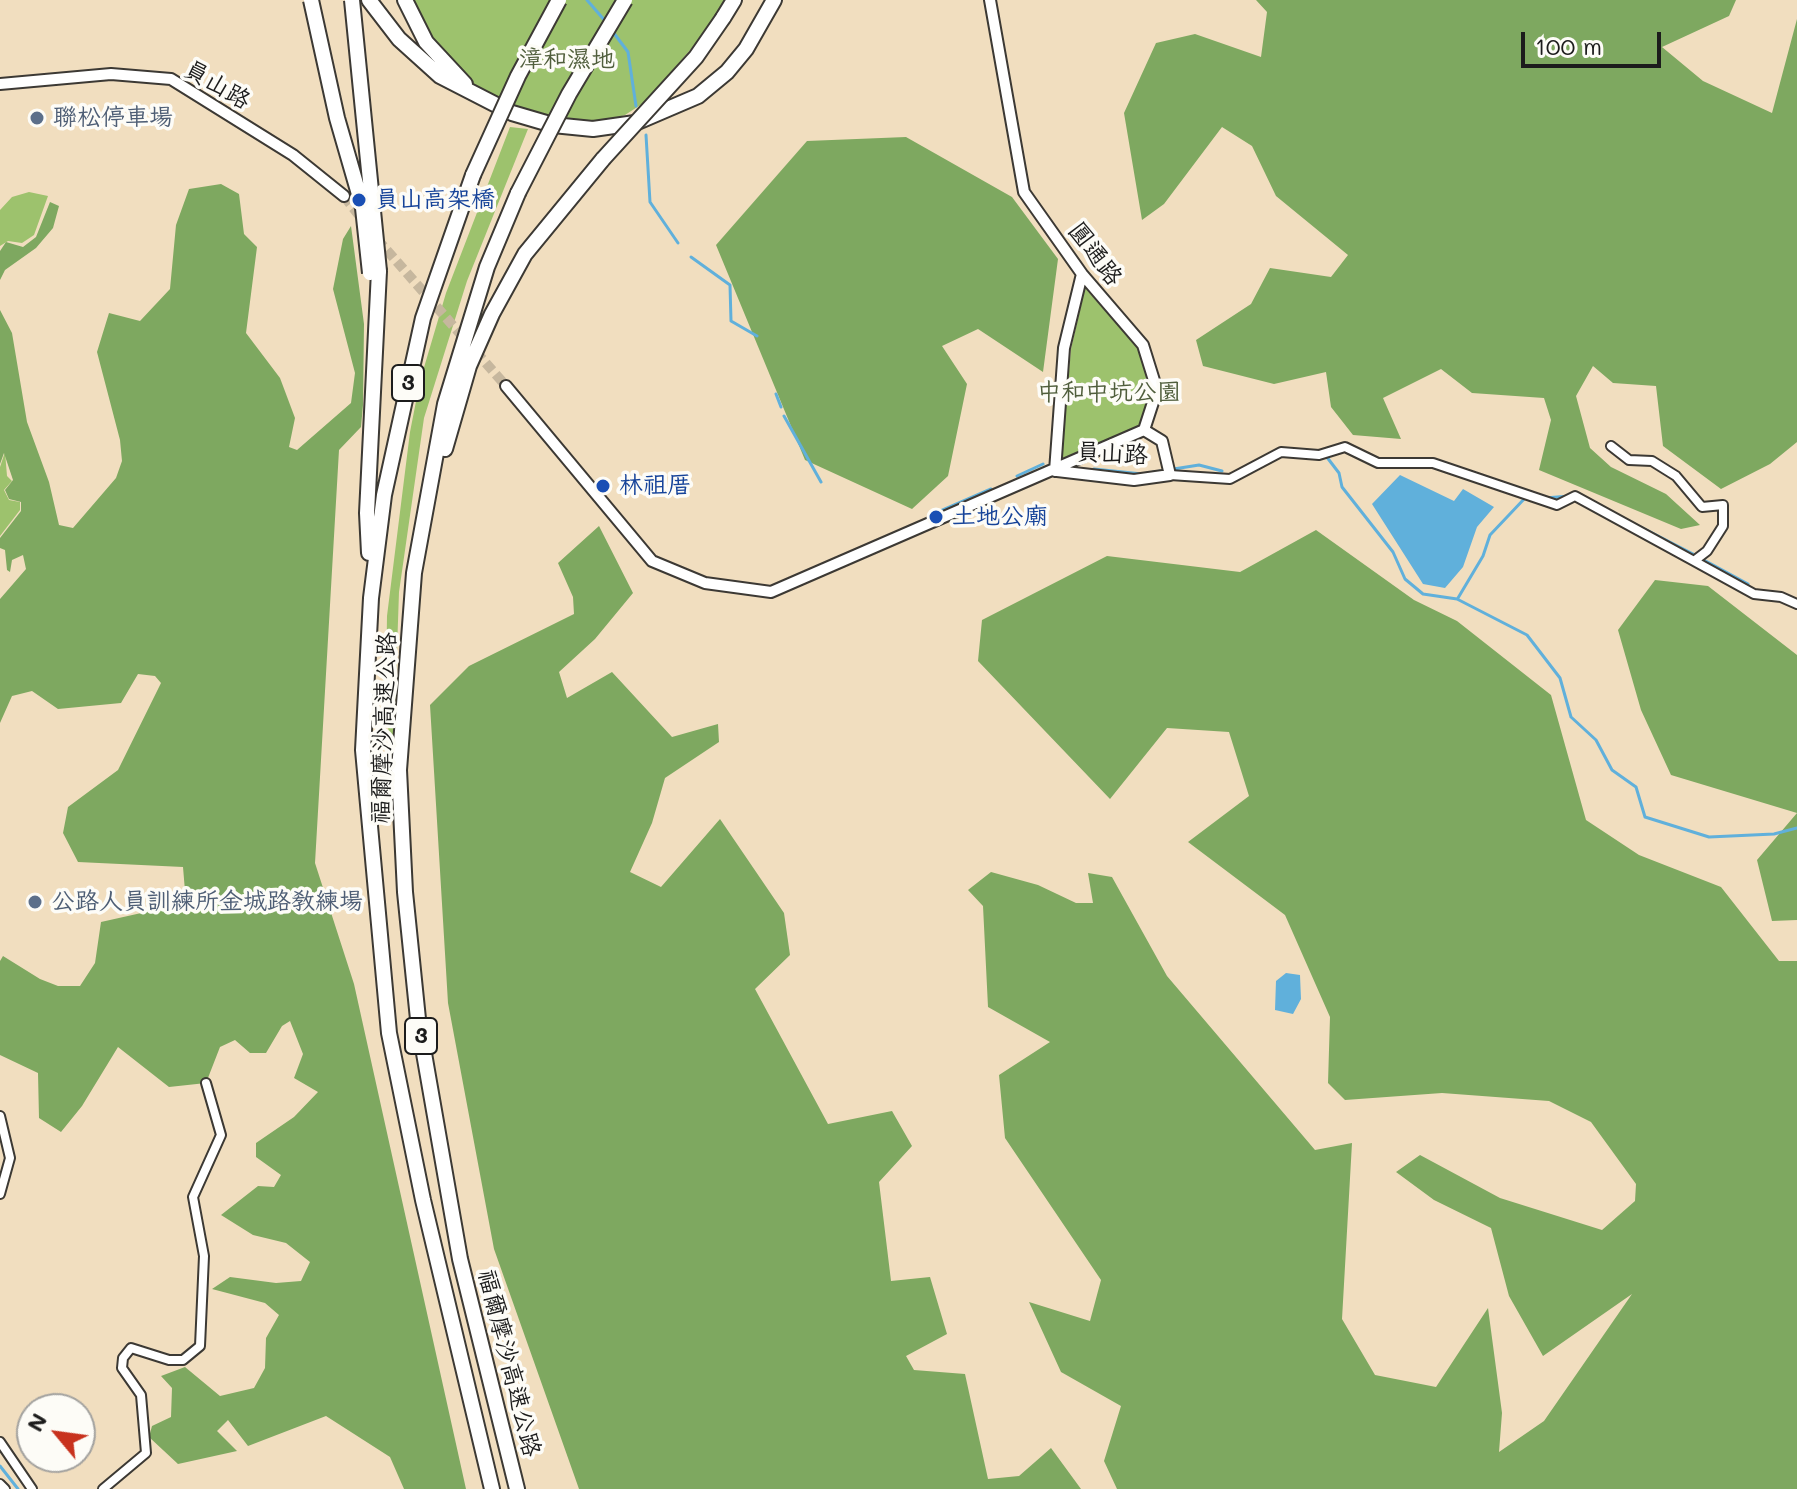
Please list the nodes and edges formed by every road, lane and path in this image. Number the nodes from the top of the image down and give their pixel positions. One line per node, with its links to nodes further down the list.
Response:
1 (311, 0): 13 (highway, bridge)
2 (352, 0): 13 (highway, bridge)
3 (369, 0): 11 (highway)
4 (405, 0): 11 (highway)
5 (559, 0): 22 (highway, 福爾摩沙高速公路 / 3, bridge)
6 (625, 0): 21 (highway, 福爾摩沙高速公路 / 3, bridge)
7 (734, 0): 21 (highway, bridge)
8 (774, 0): 11 (highway)
9 (990, 0): 14 (street, 圓通路)
10 (0, 84): 12 (street, 員山路)
11 (480, 98)
12 (344, 196)
13 (375, 272): 22 (highway)
14 (1082, 274): 16 (street, 圓通路); 18 (street)
15 (506, 386): 18 (street, 員山路)
16 (1144, 430): 18 (street); 19 (street)
17 (1611, 446): 20 (street)
18 (1055, 471): 19 (street, 員山路)
19 (1169, 471): 20 (street, 員山路)
20 (1694, 561): 23 (street, 員山路)
21 (414, 573): 35 (highway, 福爾摩沙高速公路 / 3)
22 (371, 598): 34 (highway, 福爾摩沙高速公路 / 3)
23 (1797, 604)
24 (206, 1083): 33 (street)
25 (0, 1116): 26 (street)
26 (0, 1194)
27 (0, 1442): 28 (street)
28 (9, 1456): 29 (street); 32 (street)
29 (0, 1462)
30 (0, 1484): 31 (street)
31 (5, 1489)
32 (32, 1489)
33 (103, 1489)
34 (492, 1489)
35 (517, 1489)

